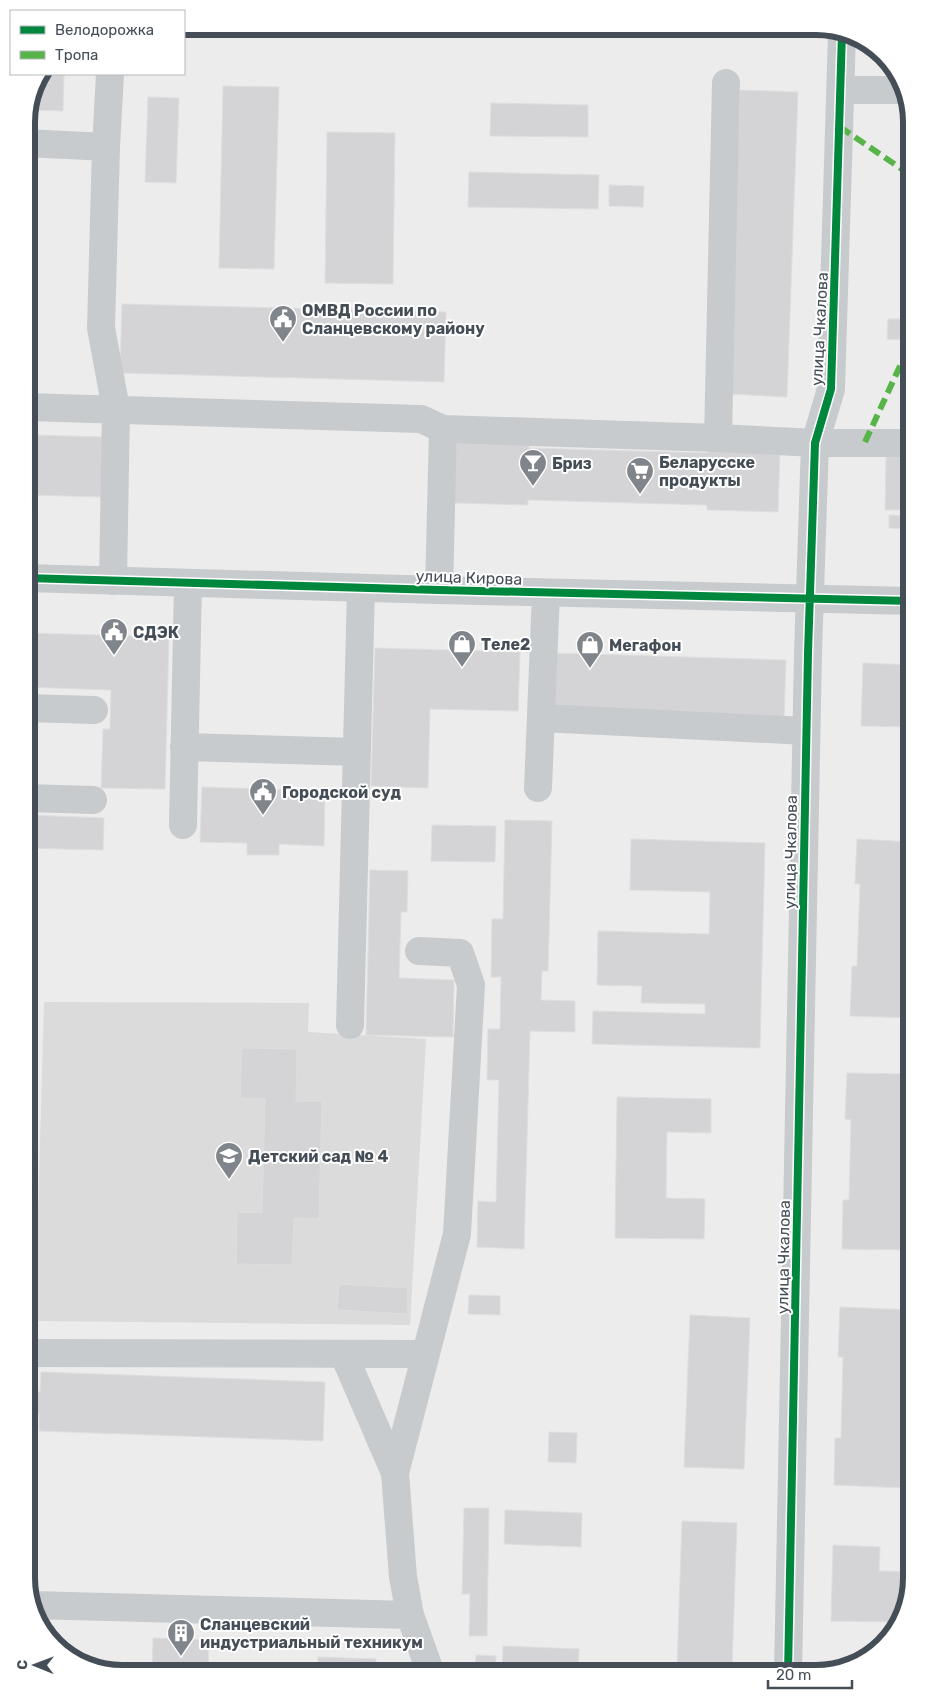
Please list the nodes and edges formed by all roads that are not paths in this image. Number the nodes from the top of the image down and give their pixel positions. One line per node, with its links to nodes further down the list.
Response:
1 (842, 39): 4 (street, улица Чкалова)
2 (110, 75): 7 (street)
3 (726, 83): 11 (street)
4 (841, 90): 5 (street); 12 (street, улица Чкалова)
5 (896, 90)
6 (35, 143): 7 (street)
7 (106, 147): 9 (street)
8 (35, 407): 9 (street)
9 (116, 408): 10 (street); 15 (street)
10 (443, 429): 11 (street); 18 (street)
11 (718, 438): 12 (street)
12 (815, 443): 13 (street); 20 (street, улица Чкалова)
13 (903, 443)
14 (35, 578): 15 (street, улица Кирова)
15 (113, 580): 16 (street, улица Кирова)
16 (188, 583): 17 (street, улица Кирова); 26 (street)
17 (361, 588): 18 (street, улица Кирова); 27 (street)
18 (439, 590): 19 (street, улица Кирова)
19 (546, 593): 20 (street, улица Кирова); 24 (street)
20 (810, 600): 21 (street, улица Кирова); 25 (street, улица Чкалова)
21 (903, 601)
22 (35, 708): 23 (street)
23 (94, 710)
24 (541, 718): 25 (street); 28 (street)
25 (806, 731): 41 (street, улица Чкалова)
26 (184, 747): 27 (street); 31 (street)
27 (356, 752): 33 (street)
28 (538, 788)
29 (35, 798): 30 (street)
30 (93, 800)
31 (182, 825)
32 (419, 951): 35 (street)
33 (350, 1024)
34 (35, 1353): 36 (street)
35 (425, 1354): 36 (street); 37 (street)
36 (344, 1355): 37 (street)
37 (395, 1473): 39 (street)
38 (40, 1605): 39 (street)
39 (410, 1615): 40 (street)
40 (428, 1665)
41 (788, 1665)

